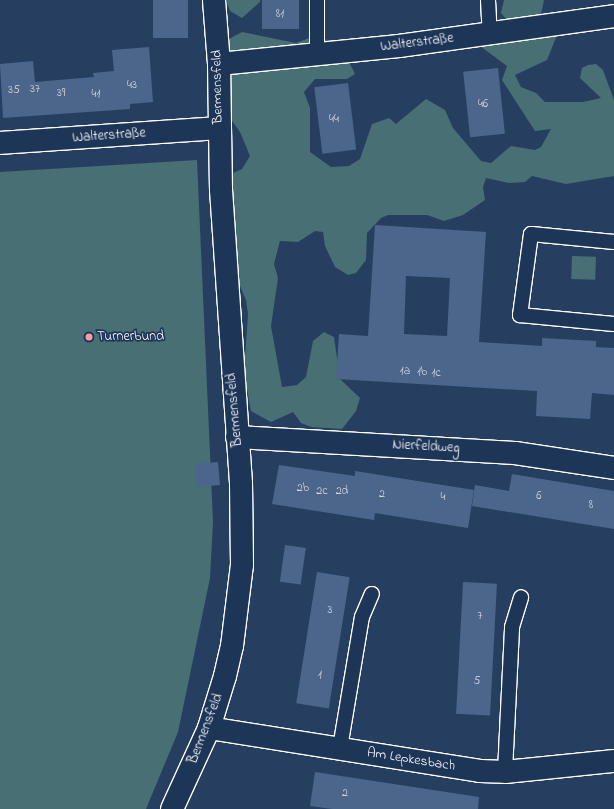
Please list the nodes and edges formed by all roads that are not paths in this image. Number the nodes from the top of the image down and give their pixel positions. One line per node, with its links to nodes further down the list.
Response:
1 (214, 0): 7 (street, Bermensfeld)
2 (317, 0): 6 (lane)
3 (488, 0): 5 (lane)
4 (614, 16): 5 (street, Walterstraße)
5 (490, 34): 6 (street, Walterstraße)
6 (317, 54): 7 (street, Walterstraße)
7 (219, 64): 8 (street, Bermensfeld)
8 (219, 128): 9 (street, Walterstraße); 12 (street, Bermensfeld)
9 (0, 143)
10 (614, 242): 11 (lane)
11 (614, 324)
12 (237, 437): 13 (street, Nierfeldweg); 16 (street, Bermensfeld)
13 (614, 468)
14 (372, 594): 17 (lane)
15 (521, 597): 19 (lane)
16 (209, 728): 17 (street, Am Lepkesbach); 20 (street, Bermensfeld)
17 (340, 748): 19 (street, Am Lepkesbach)
18 (614, 760): 19 (street, Am Lepkesbach)
19 (505, 772)
20 (172, 809)

